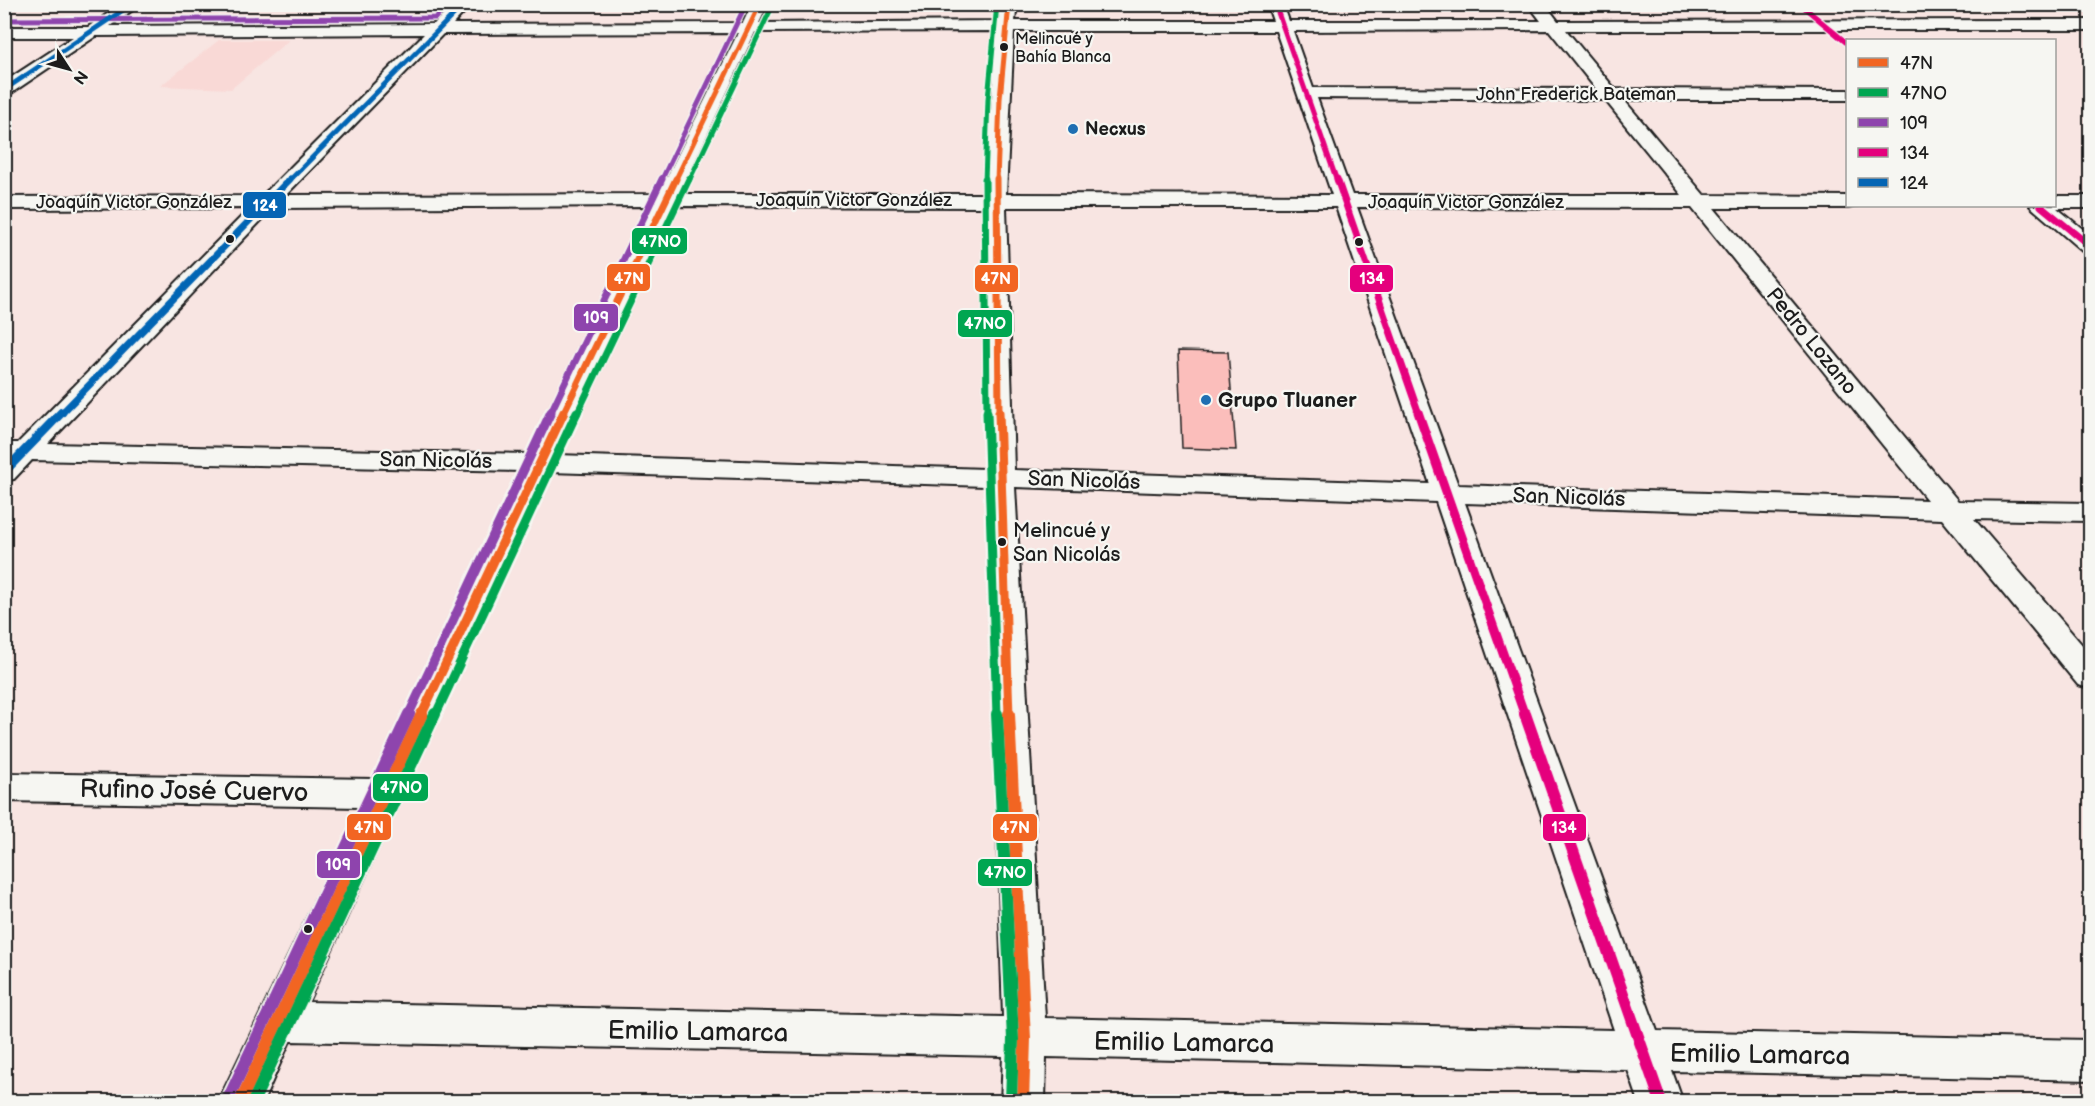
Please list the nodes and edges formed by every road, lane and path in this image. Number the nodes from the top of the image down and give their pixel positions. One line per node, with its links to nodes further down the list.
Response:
1 (133, 4): 13 (street)
2 (464, 4): 11 (street)
3 (1536, 4): 10 (street, Pedro Lozano)
4 (1799, 4): 9 (street)
5 (1007, 15): 6 (street); 7 (street); 20 (street)
6 (1279, 16): 10 (street); 16 (street)
7 (755, 17): 11 (street); 19 (street)
8 (2091, 25): 9 (street)
9 (1825, 26): 10 (street); 14 (street)
10 (1553, 27): 17 (street, Pedro Lozano)
11 (440, 30): 13 (street); 23 (street)
12 (4, 32): 13 (street)
13 (92, 32): 15 (street)
14 (1846, 42)
15 (4, 90)
16 (1305, 93): 17 (street, John Frederick Bateman); 24 (street)
17 (1607, 94): 18 (street, John Frederick Bateman); 25 (street, Pedro Lozano)
18 (1846, 95)
19 (667, 200): 20 (street, Joaquín Victor González); 23 (street, Joaquín Victor González); 31 (street)
20 (995, 201): 24 (street, Joaquín Victor González); 33 (street)
21 (2091, 201): 27 (street)
22 (4, 202): 23 (street, Joaquín Victor González)
23 (271, 202): 30 (street)
24 (1343, 202): 25 (street, Joaquín Victor González); 34 (street)
25 (1698, 202): 26 (street, Joaquín Victor González); 35 (street, Pedro Lozano)
26 (1846, 202)
27 (2056, 202)
28 (2042, 207): 29 (street)
29 (2091, 246)
30 (15, 451): 31 (street, San Nicolás); 32 (street)
31 (540, 463): 33 (street, San Nicolás); 39 (street)
32 (4, 473)
33 (1000, 477): 34 (street, San Nicolás); 41 (street)
34 (1445, 493): 35 (street, San Nicolás); 42 (street)
35 (1950, 510): 36 (street, San Nicolás); 37 (street, Pedro Lozano)
36 (2091, 512)
37 (2091, 676)
38 (4, 787): 39 (street, Rufino José Cuervo)
39 (384, 793): 40 (street)
40 (278, 1021): 41 (street, Emilio Lamarca); 44 (street)
41 (1025, 1039): 42 (street, Emilio Lamarca); 45 (street)
42 (1644, 1051): 43 (street, Emilio Lamarca); 46 (street)
43 (2091, 1060)
44 (240, 1101)
45 (1023, 1101)
46 (1661, 1101)

